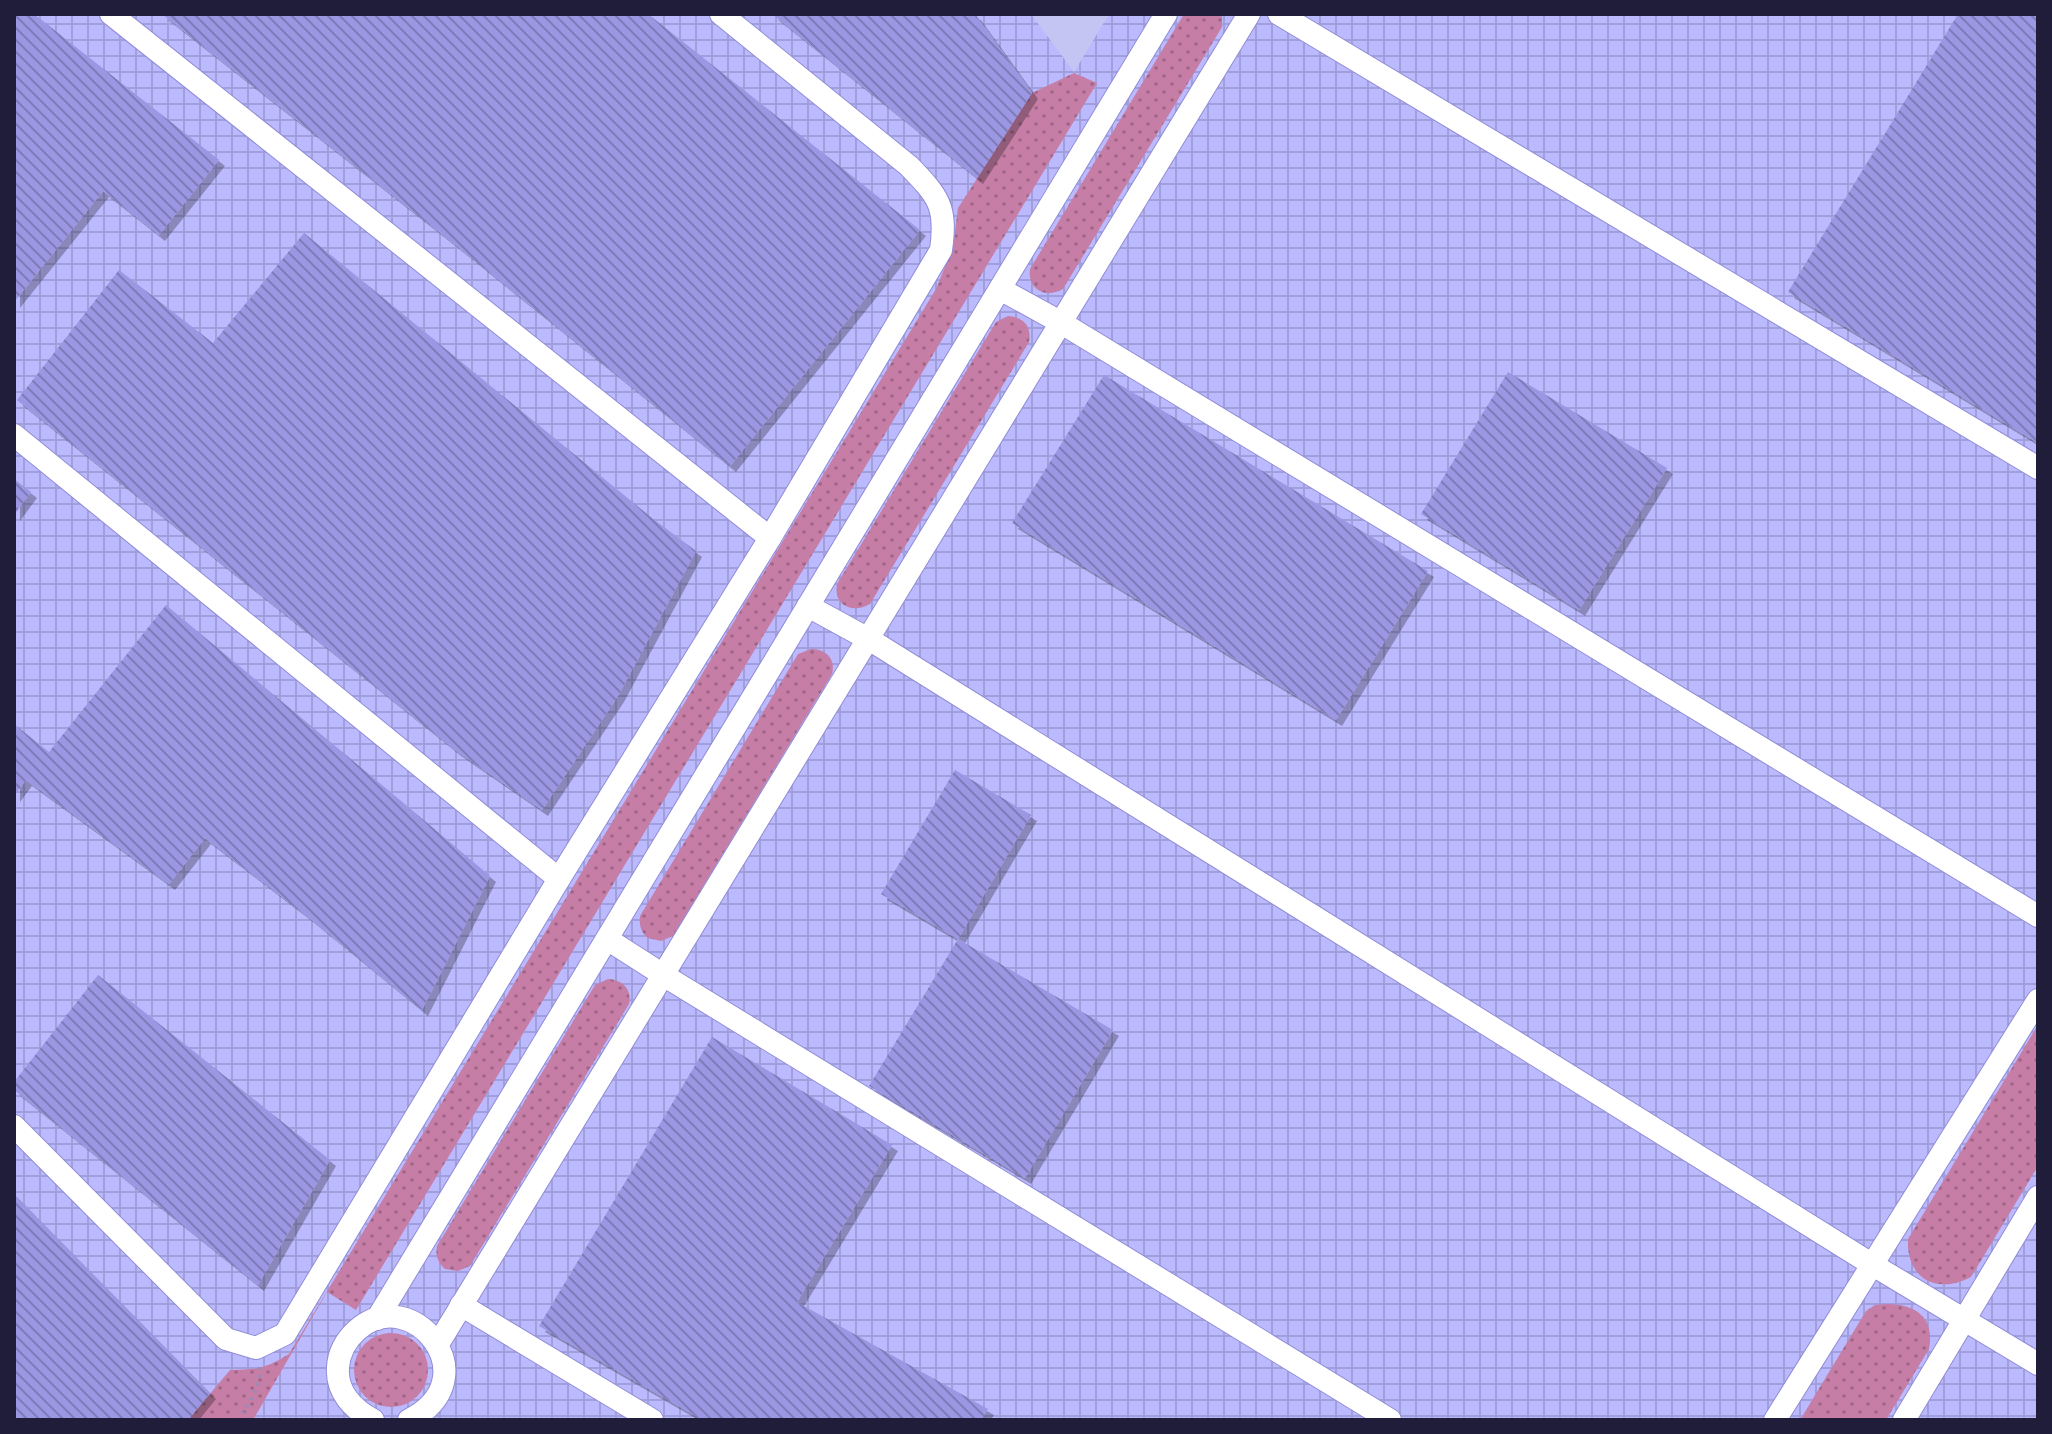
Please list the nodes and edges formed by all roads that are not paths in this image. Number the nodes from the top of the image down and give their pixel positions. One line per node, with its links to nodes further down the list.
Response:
1 (111, 14): 10 (lane)
2 (721, 14): 10 (lane)
3 (1166, 14): 6 (lane)
4 (1249, 14): 7 (lane)
5 (1279, 14): 9 (lane)
6 (1000, 289): 7 (lane); 11 (lane)
7 (1060, 322): 12 (lane); 14 (lane)
8 (14, 435): 13 (lane)
9 (2038, 468)
10 (770, 538): 13 (lane)
11 (808, 606): 12 (lane); 15 (lane)
12 (867, 639): 16 (lane); 20 (lane)
13 (559, 879): 18 (lane)
14 (2038, 916)
15 (607, 939): 16 (lane); 22 (lane)
16 (663, 975): 21 (lane); 29 (lane)
17 (2038, 1000): 20 (lane)
18 (14, 1126)
19 (2038, 1197): 23 (lane)
20 (1873, 1265): 23 (lane); 30 (lane)
21 (461, 1305): 24 (lane); 26 (lane)
22 (377, 1319): 24 (lane); 27 (lane)
23 (1965, 1319): 25 (lane); 31 (lane)
24 (438, 1344): 28 (lane)
25 (2038, 1364)
26 (643, 1418)
27 (373, 1420)
28 (409, 1420)
29 (1390, 1420)
30 (1775, 1420)
31 (1904, 1420)

